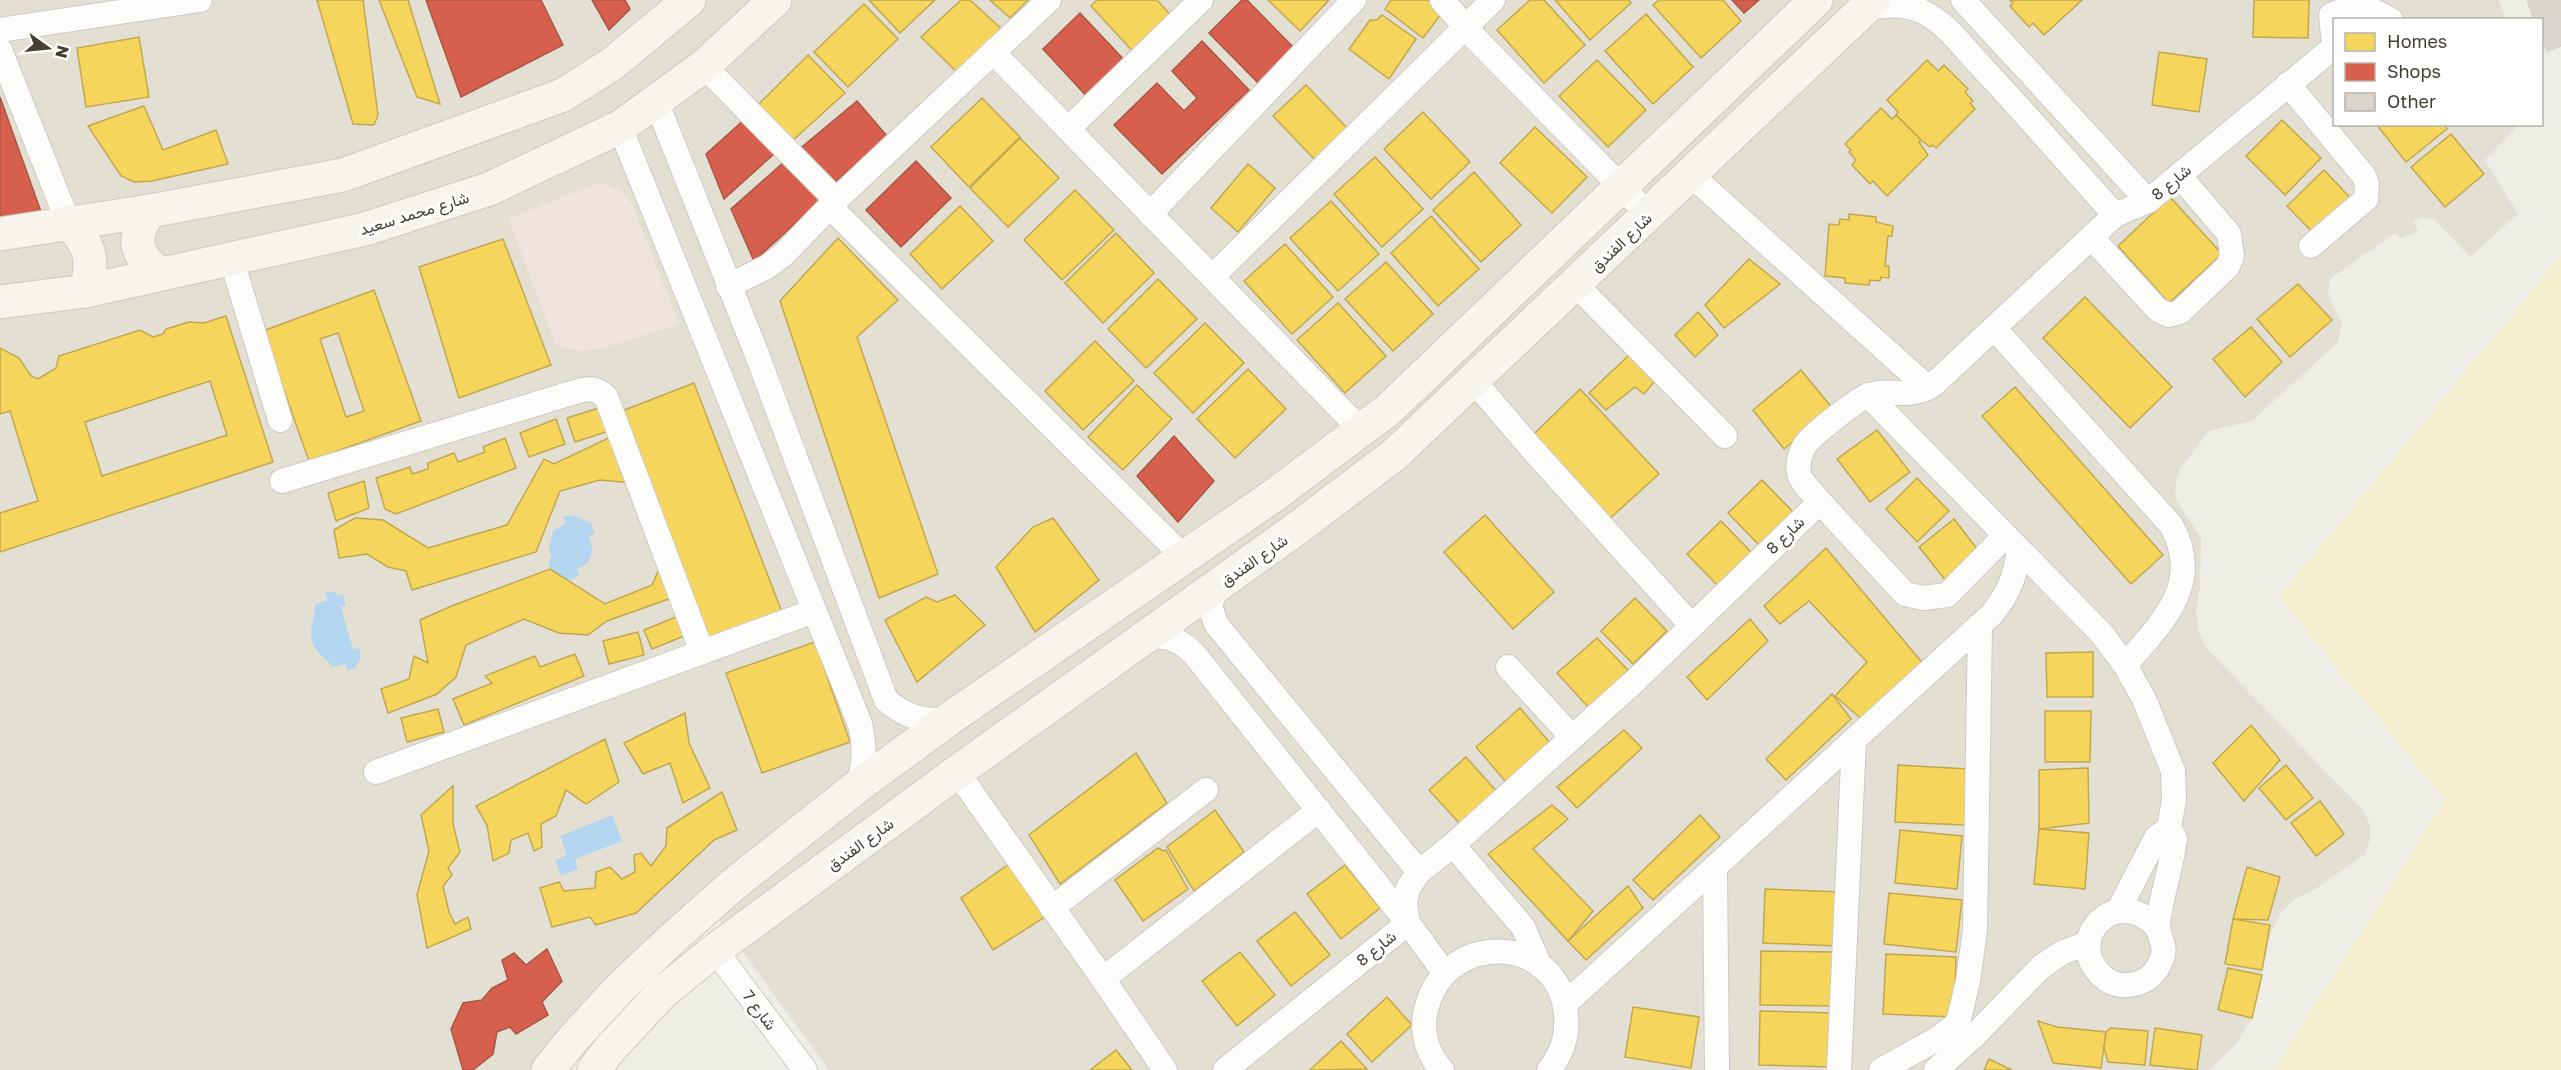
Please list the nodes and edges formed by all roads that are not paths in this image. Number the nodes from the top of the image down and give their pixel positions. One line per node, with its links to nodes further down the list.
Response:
1 (200, 0): 14 (street)
2 (689, 0): 29 (street)
3 (775, 0): 19 (street, شارع محمد سعيد)
4 (1048, 0): 18 (street)
5 (1354, 0): 30 (street)
6 (1442, 0): 13 (street)
7 (1493, 0): 13 (street)
8 (1816, 0): 26 (street)
9 (1963, 0): 27 (street)
10 (1190, 3): 23 (street)
11 (1870, 4): 24 (street, شارع الفندق); 32 (street)
12 (2388, 18): 15 (street, شارع 8)
13 (1465, 26): 26 (street); 39 (street)
14 (0, 30)
15 (2333, 36)
16 (2333, 47): 20 (street, شارع 8)
17 (0, 50): 33 (street)
18 (993, 52): 23 (street); 28 (street)
19 (704, 66): 21 (street, شارع محمد سعيد); 28 (street)
20 (2288, 84): 25 (street, شارع 8); 36 (street)
21 (656, 101): 22 (street, شارع محمد سعيد); 41 (street)
22 (620, 128): 37 (street, شارع محمد سعيد); 58 (street)
23 (1068, 129): 30 (street)
24 (1691, 175): 31 (street, شارع الفندق); 46 (street)
25 (2179, 175): 27 (street, شارع 8); 35 (street)
26 (1622, 186): 31 (street); 49 (street)
27 (2148, 201): 32 (street, شارع 8)
28 (833, 203): 41 (street); 56 (street)
29 (150, 212): 33 (street); 38 (street)
30 (1150, 214): 39 (street)
31 (1649, 215): 40 (street, شارع الفندق)
32 (2115, 215): 35 (street, شارع 8)
33 (69, 222): 34 (street); 42 (street)
34 (0, 234)
35 (2091, 237): 44 (street, شارع 8)
36 (2311, 246)
37 (231, 258): 38 (street, شارع محمد سعيد); 48 (street)
38 (161, 274): 42 (street, شارع محمد سعيد)
39 (1212, 277): 49 (street)
40 (1576, 285): 45 (street, شارع الفندق); 50 (street)
41 (728, 286): 65 (street)
42 (86, 291): 43 (street, شارع محمد سعيد)
43 (0, 302)
44 (1994, 328): 46 (street, شارع 8); 63 (street)
45 (1474, 381): 54 (street, شارع الفندق); 60 (street)
46 (1928, 388): 47 (street)
47 (1869, 395): 53 (street); 55 (street)
48 (280, 420)
49 (1362, 431): 52 (street)
50 (1725, 436)
51 (282, 481): 62 (street)
52 (1274, 496): 54 (street); 56 (street)
53 (1820, 502): 55 (street); 60 (street, شارع 8)
54 (1296, 529): 57 (street, شارع الفندق)
55 (2012, 543): 59 (street); 63 (street)
56 (1184, 557): 65 (street)
57 (1216, 586): 61 (street, شارع الفندق); 76 (street)
58 (814, 611): 62 (street); 70 (street)
59 (1980, 625): 67 (street); 96 (street)
60 (1692, 626): 66 (street, شارع 8)
61 (1148, 636): 69 (street, شارع الفندق); 72 (street)
62 (702, 652): 68 (street)
63 (2125, 665): 73 (street)
64 (1508, 668): 66 (street)
65 (949, 719): 70 (street)
66 (1572, 737): 74 (street, شارع 8)
67 (1854, 740): 75 (street); 95 (street)
68 (376, 772)
69 (957, 772): 77 (street); 82 (street, شارع الفندق)
70 (858, 786): 88 (street)
71 (1206, 790): 77 (street)
72 (1319, 810): 79 (street); 85 (street)
73 (2169, 828): 78 (street); 80 (street)
74 (1453, 845): 76 (street, شارع 8); 83 (street)
75 (1715, 867): 86 (street); 94 (street)
76 (1419, 872): 79 (street, شارع 8)
77 (1052, 908): 85 (street)
78 (2118, 911): 80 (street); 81 (street)
79 (1408, 923): 84 (street); 92 (street, شارع 8)
80 (2157, 927): 81 (street)
81 (2089, 943): 97 (street)
82 (715, 950): 89 (street, شارع الفندق); 90 (street, شارع 7)
83 (1540, 966): 84 (street); 86 (street)
84 (1444, 972): 87 (street)
85 (1103, 979): 91 (street)
86 (1565, 1004): 93 (street)
87 (1440, 1069)
88 (548, 1070)
89 (594, 1070)
90 (805, 1070)
91 (1165, 1070)
92 (1225, 1070)
93 (1549, 1070)
94 (1717, 1070)
95 (1839, 1070)
96 (1881, 1070)
97 (1936, 1070)

